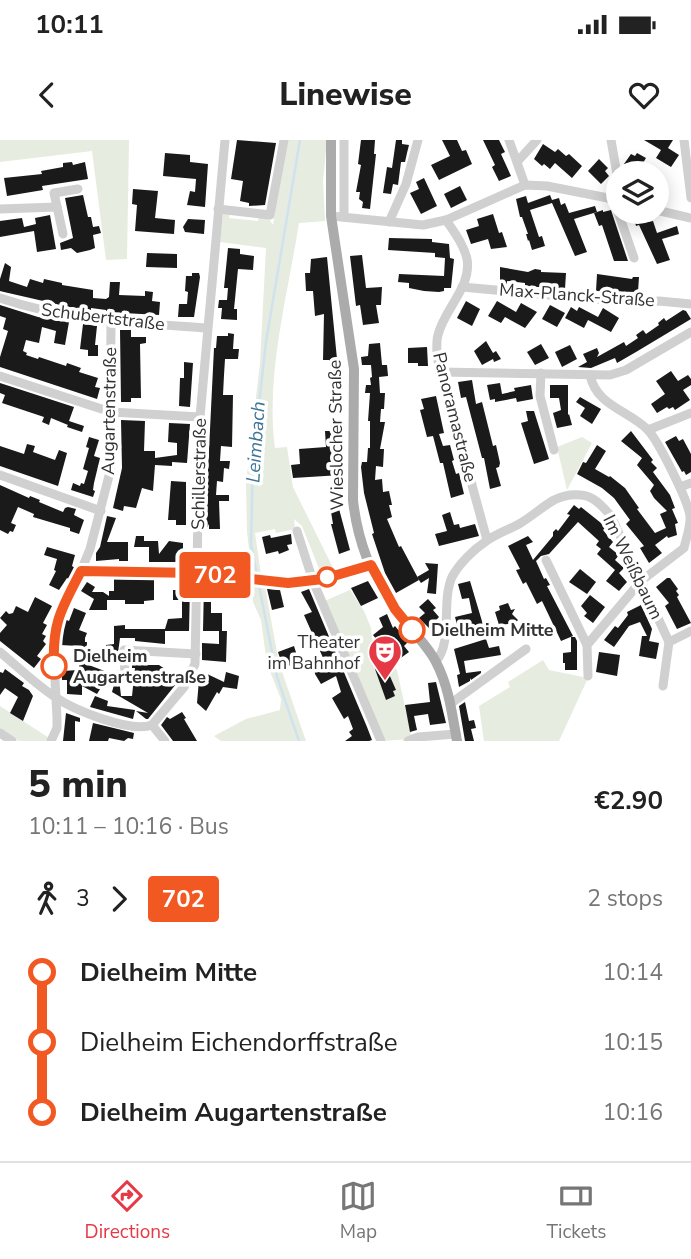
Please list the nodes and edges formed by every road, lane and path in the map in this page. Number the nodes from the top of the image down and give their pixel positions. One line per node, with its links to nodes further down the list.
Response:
1 (225, 140): 18 (street, Schillerstraße)
2 (284, 140): 18 (street)
3 (331, 140): 20 (main road, Wieslocher Straße)
4 (344, 140): 21 (street)
5 (418, 140): 24 (street)
6 (509, 140): 11 (street)
7 (537, 140): 11 (street)
8 (611, 140): 10 (street)
9 (684, 140): 15 (street)
10 (615, 161)
11 (517, 162): 12 (street)
12 (525, 185): 14 (street); 23 (street)
13 (78, 188): 16 (street)
14 (606, 198)
15 (691, 198)
16 (57, 207): 17 (street); 26 (street)
17 (0, 209)
18 (218, 209): 32 (street, Schillerstraße)
19 (669, 213): 22 (street)
20 (331, 216): 21 (street); 51 (main road, Wieslocher Straße)
21 (344, 217): 24 (street)
22 (691, 218)
23 (446, 220): 24 (street); 28 (street, Panoramastraße)
24 (389, 222)
25 (622, 224): 27 (street)
26 (63, 234)
27 (634, 258)
28 (462, 287): 30 (street, Max-Planck-Straße); 34 (street, Panoramastraße)
29 (0, 298): 31 (street, Schubertstraße)
30 (691, 304)
31 (111, 321): 32 (street, Schubertstraße); 38 (street, Augartenstraße)
32 (207, 328): 40 (street, Schillerstraße)
33 (691, 332): 36 (street)
34 (441, 372): 35 (street); 48 (street, Panoramastraße)
35 (541, 373): 36 (street); 42 (street)
36 (590, 375): 41 (street)
37 (0, 376): 38 (street)
38 (111, 412): 40 (street); 46 (street, Augartenstraße)
39 (691, 413): 41 (street)
40 (200, 417): 53 (street, Schillerstraße)
41 (648, 430): 45 (street)
42 (554, 450)
43 (0, 475): 46 (street)
44 (691, 483): 45 (street)
45 (680, 487): 49 (street)
46 (101, 511): 52 (street, Augartenstraße)
47 (298, 531): 54 (street)
48 (486, 540): 55 (street, Im Weißbaum); 62 (street, Im Weißbaum)
49 (687, 549): 55 (street)
50 (546, 560): 58 (street)
51 (371, 565): 54 (street); 62 (main road, Wieslocher Straße)
52 (81, 571): 53 (street); 66 (street, Augartenstraße)
53 (197, 573): 54 (street); 61 (street, Schillerstraße)
54 (313, 581): 72 (street)
55 (641, 581): 57 (street, Im Weißbaum); 58 (street)
56 (691, 631): 57 (street)
57 (669, 642): 65 (street, Im Weißbaum)
58 (587, 645): 63 (street)
59 (526, 649): 67 (street)
60 (0, 652): 66 (street)
61 (196, 653): 64 (street); 68 (street, Schillerstraße)
62 (436, 661): 67 (main road, Wieslocher Straße)
63 (588, 676)
64 (125, 678)
65 (663, 686)
66 (56, 698): 68 (street); 70 (street, Augartenstraße)
67 (450, 704): 69 (main road, Wieslocher Straße)
68 (152, 725): 71 (street)
69 (456, 738): 73 (street)
70 (51, 741)
71 (165, 741)
72 (381, 741)
73 (408, 741)

